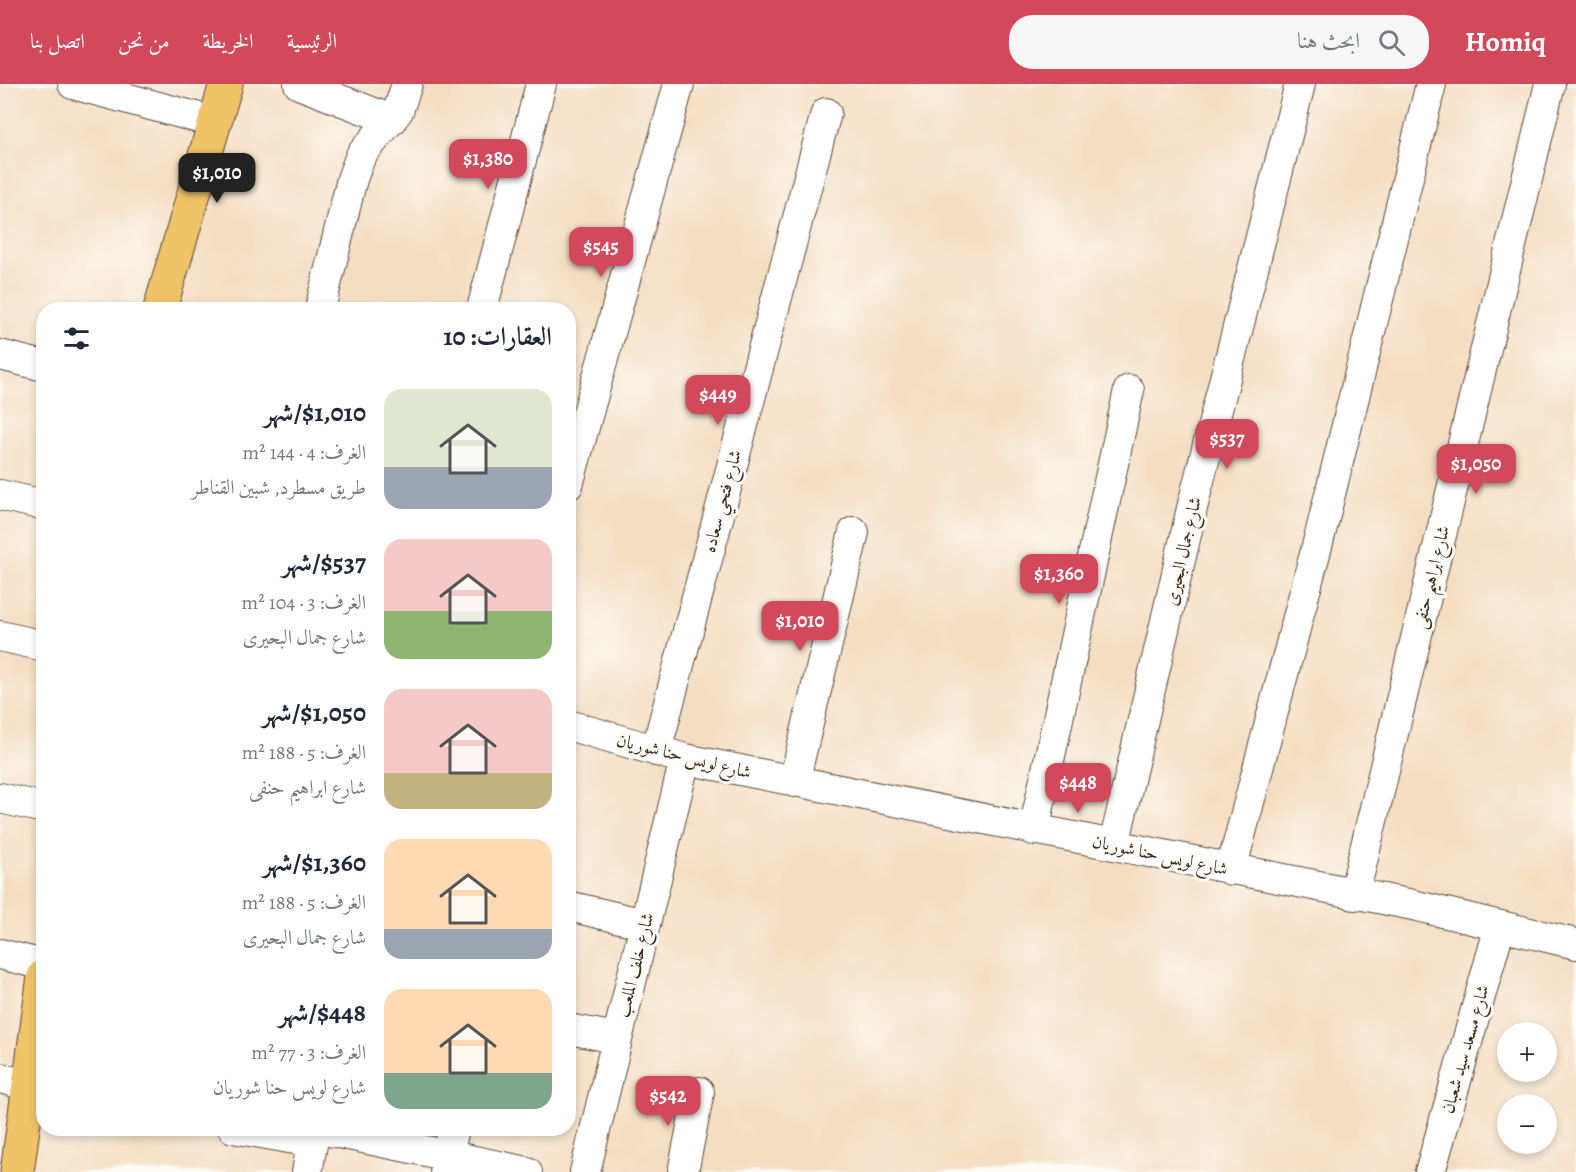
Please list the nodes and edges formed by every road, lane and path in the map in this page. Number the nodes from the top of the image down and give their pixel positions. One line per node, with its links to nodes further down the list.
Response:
1 (73, 84): 12 (street)
2 (225, 84): 12 (main road)
3 (299, 84): 11 (street)
4 (407, 84): 11 (street)
5 (541, 84): 15 (street)
6 (679, 84): 19 (street)
7 (1300, 84): 32 (street, شارع جمال البحيرى)
8 (1431, 84): 33 (street)
9 (1551, 84): 34 (street, شارع ابراهيم حنفى)
10 (826, 113): 26 (street, شارع فتحي سعاده)
11 (392, 120): 14 (street)
12 (214, 122): 13 (main road)
13 (162, 302)
14 (322, 302)
15 (484, 302)
16 (0, 355): 17 (street)
17 (36, 364)
18 (1129, 390): 31 (street)
19 (576, 456)
20 (0, 495): 21 (street)
21 (36, 503)
22 (854, 532): 28 (street)
23 (0, 636): 24 (street)
24 (36, 644)
25 (576, 727): 26 (street, شارع لويس حنا شوريان)
26 (656, 751): 27 (street, شارع لويس حنا شوريان)
27 (685, 759): 28 (street, شارع لويس حنا شوريان); 36 (street, شارع خلف الملعب)
28 (794, 782): 31 (street, شارع لويس حنا شوريان)
29 (0, 798): 30 (street)
30 (36, 806)
31 (1034, 830): 32 (street, شارع لويس حنا شوريان)
32 (1114, 846): 33 (street, شارع لويس حنا شوريان)
33 (1231, 870): 34 (street, شارع لويس حنا شوريان)
34 (1354, 895): 37 (street, شارع لويس حنا شوريان)
35 (576, 908): 36 (street)
36 (645, 924): 43 (street, شارع خلف الملعب)
37 (1500, 926): 38 (street, شارع لويس حنا شوريان); 54 (street, شارع مسعد سيد شعبان)
38 (1576, 944)
39 (0, 954): 40 (street)
40 (36, 963)
41 (576, 1030): 43 (street)
42 (36, 1032): 44 (main road)
43 (617, 1038): 52 (street, شارع خلف الملعب)
44 (24, 1087): 49 (main road)
45 (699, 1092): 53 (street)
46 (313, 1136): 50 (street)
47 (335, 1136): 48 (street)
48 (449, 1152): 51 (street)
49 (17, 1172)
50 (307, 1172)
51 (527, 1172)
52 (585, 1172)
53 (683, 1172)
54 (1430, 1172)

